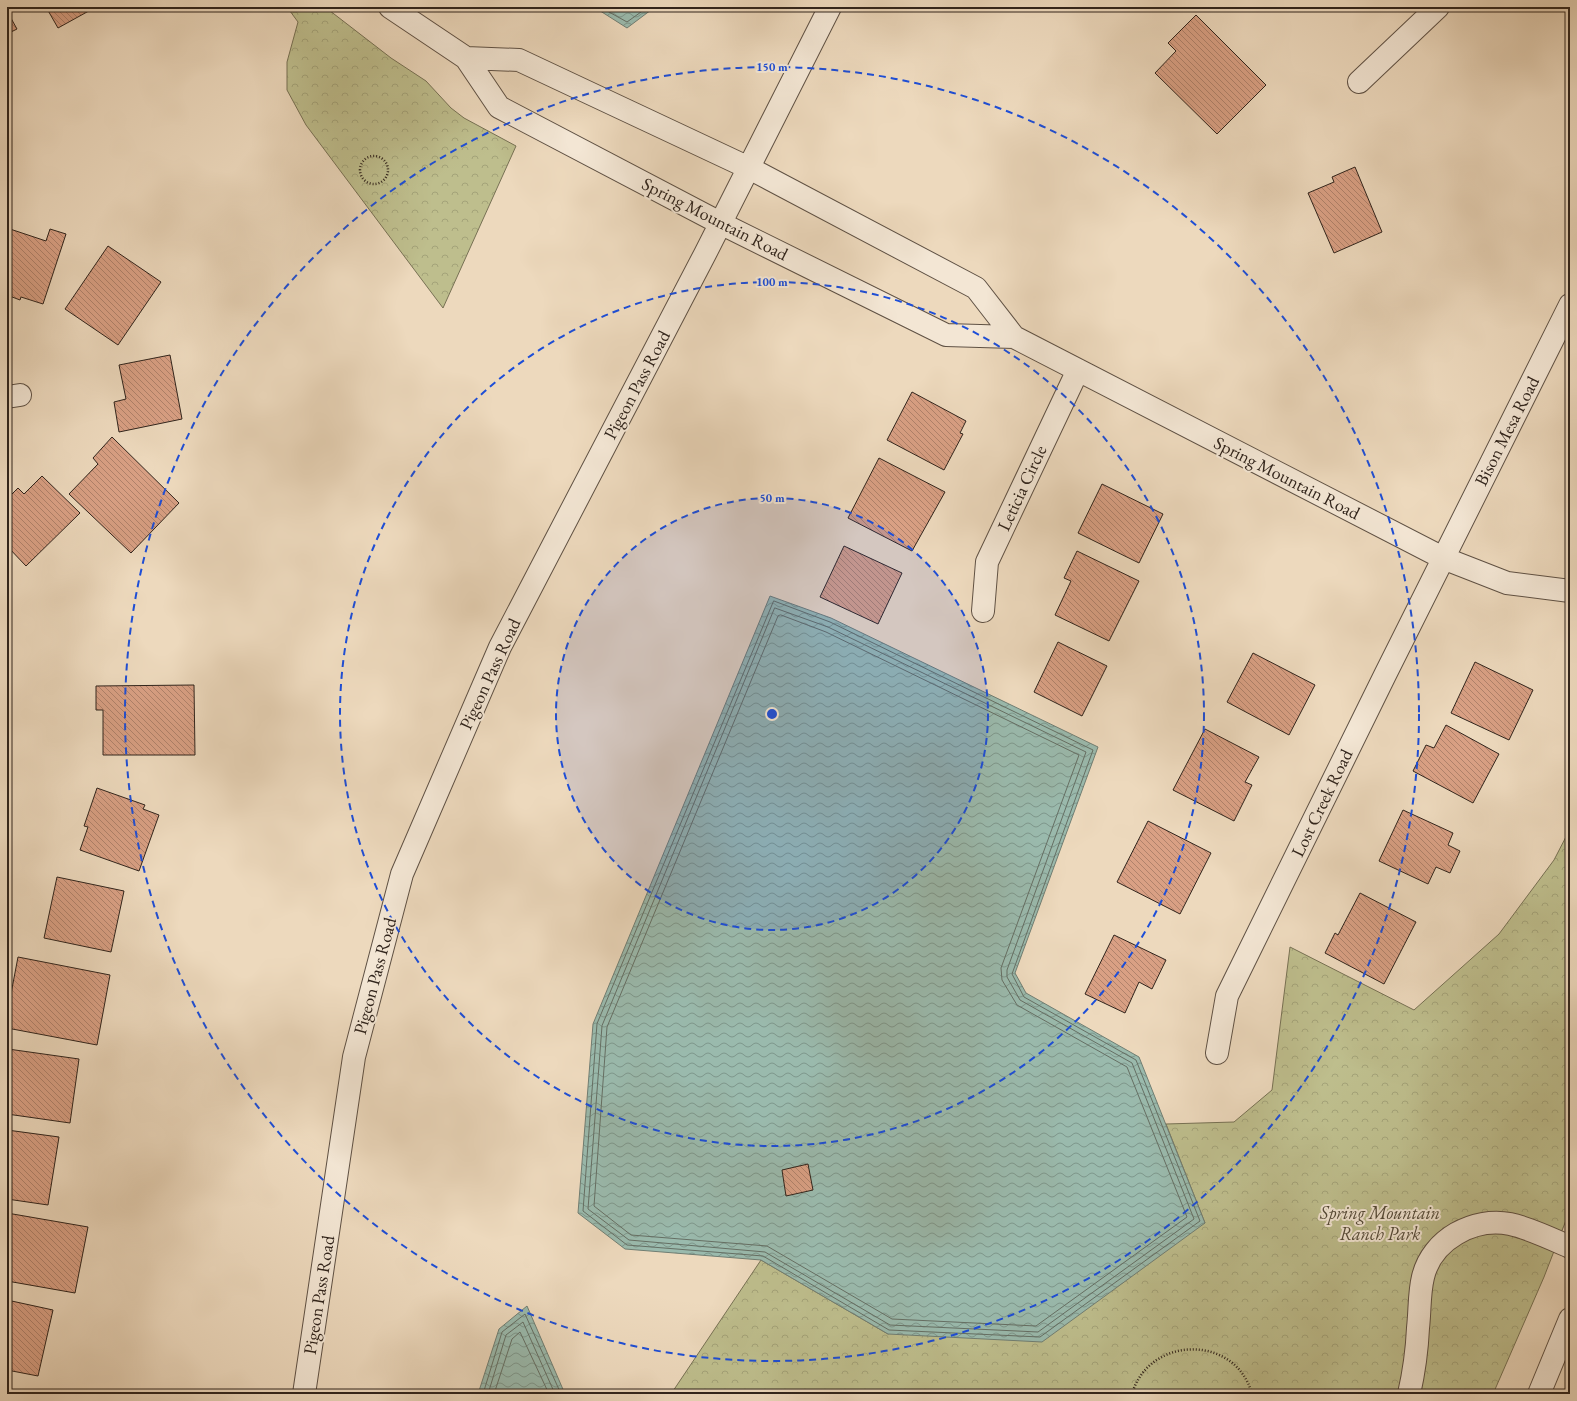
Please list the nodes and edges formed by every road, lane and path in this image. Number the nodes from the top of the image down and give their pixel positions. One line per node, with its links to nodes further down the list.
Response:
1 (390, 7): 4 (street, Spring Mountain Road)
2 (830, 7): 7 (street, Pigeon Pass Road)
3 (1438, 7): 5 (street)
4 (466, 58): 7 (street, Spring Mountain Road); 8 (street, Spring Mountain Road)
5 (1359, 82)
6 (389, 167): 6 (path)
7 (749, 168): 8 (street, Pigeon Pass Road); 10 (street, Spring Mountain Road)
8 (720, 223): 10 (street, Spring Mountain Road); 18 (street, Pigeon Pass Road)
9 (1570, 305): 12 (street, Bison Mesa Road)
10 (1014, 337): 11 (street, Spring Mountain Road)
11 (1078, 370): 12 (street, Spring Mountain Road); 14 (street, Leticia Circle)
12 (1444, 558): 13 (street, Spring Mountain Road); 15 (street, Lost Creek Road)
13 (1570, 591)
14 (983, 611)
15 (1217, 1053)
16 (1570, 1247): 21 (street)
17 (1570, 1319): 22 (street)
18 (304, 1394)
19 (1132, 1394): 20 (path)
20 (1252, 1394)
21 (1409, 1394)
22 (1539, 1394)

